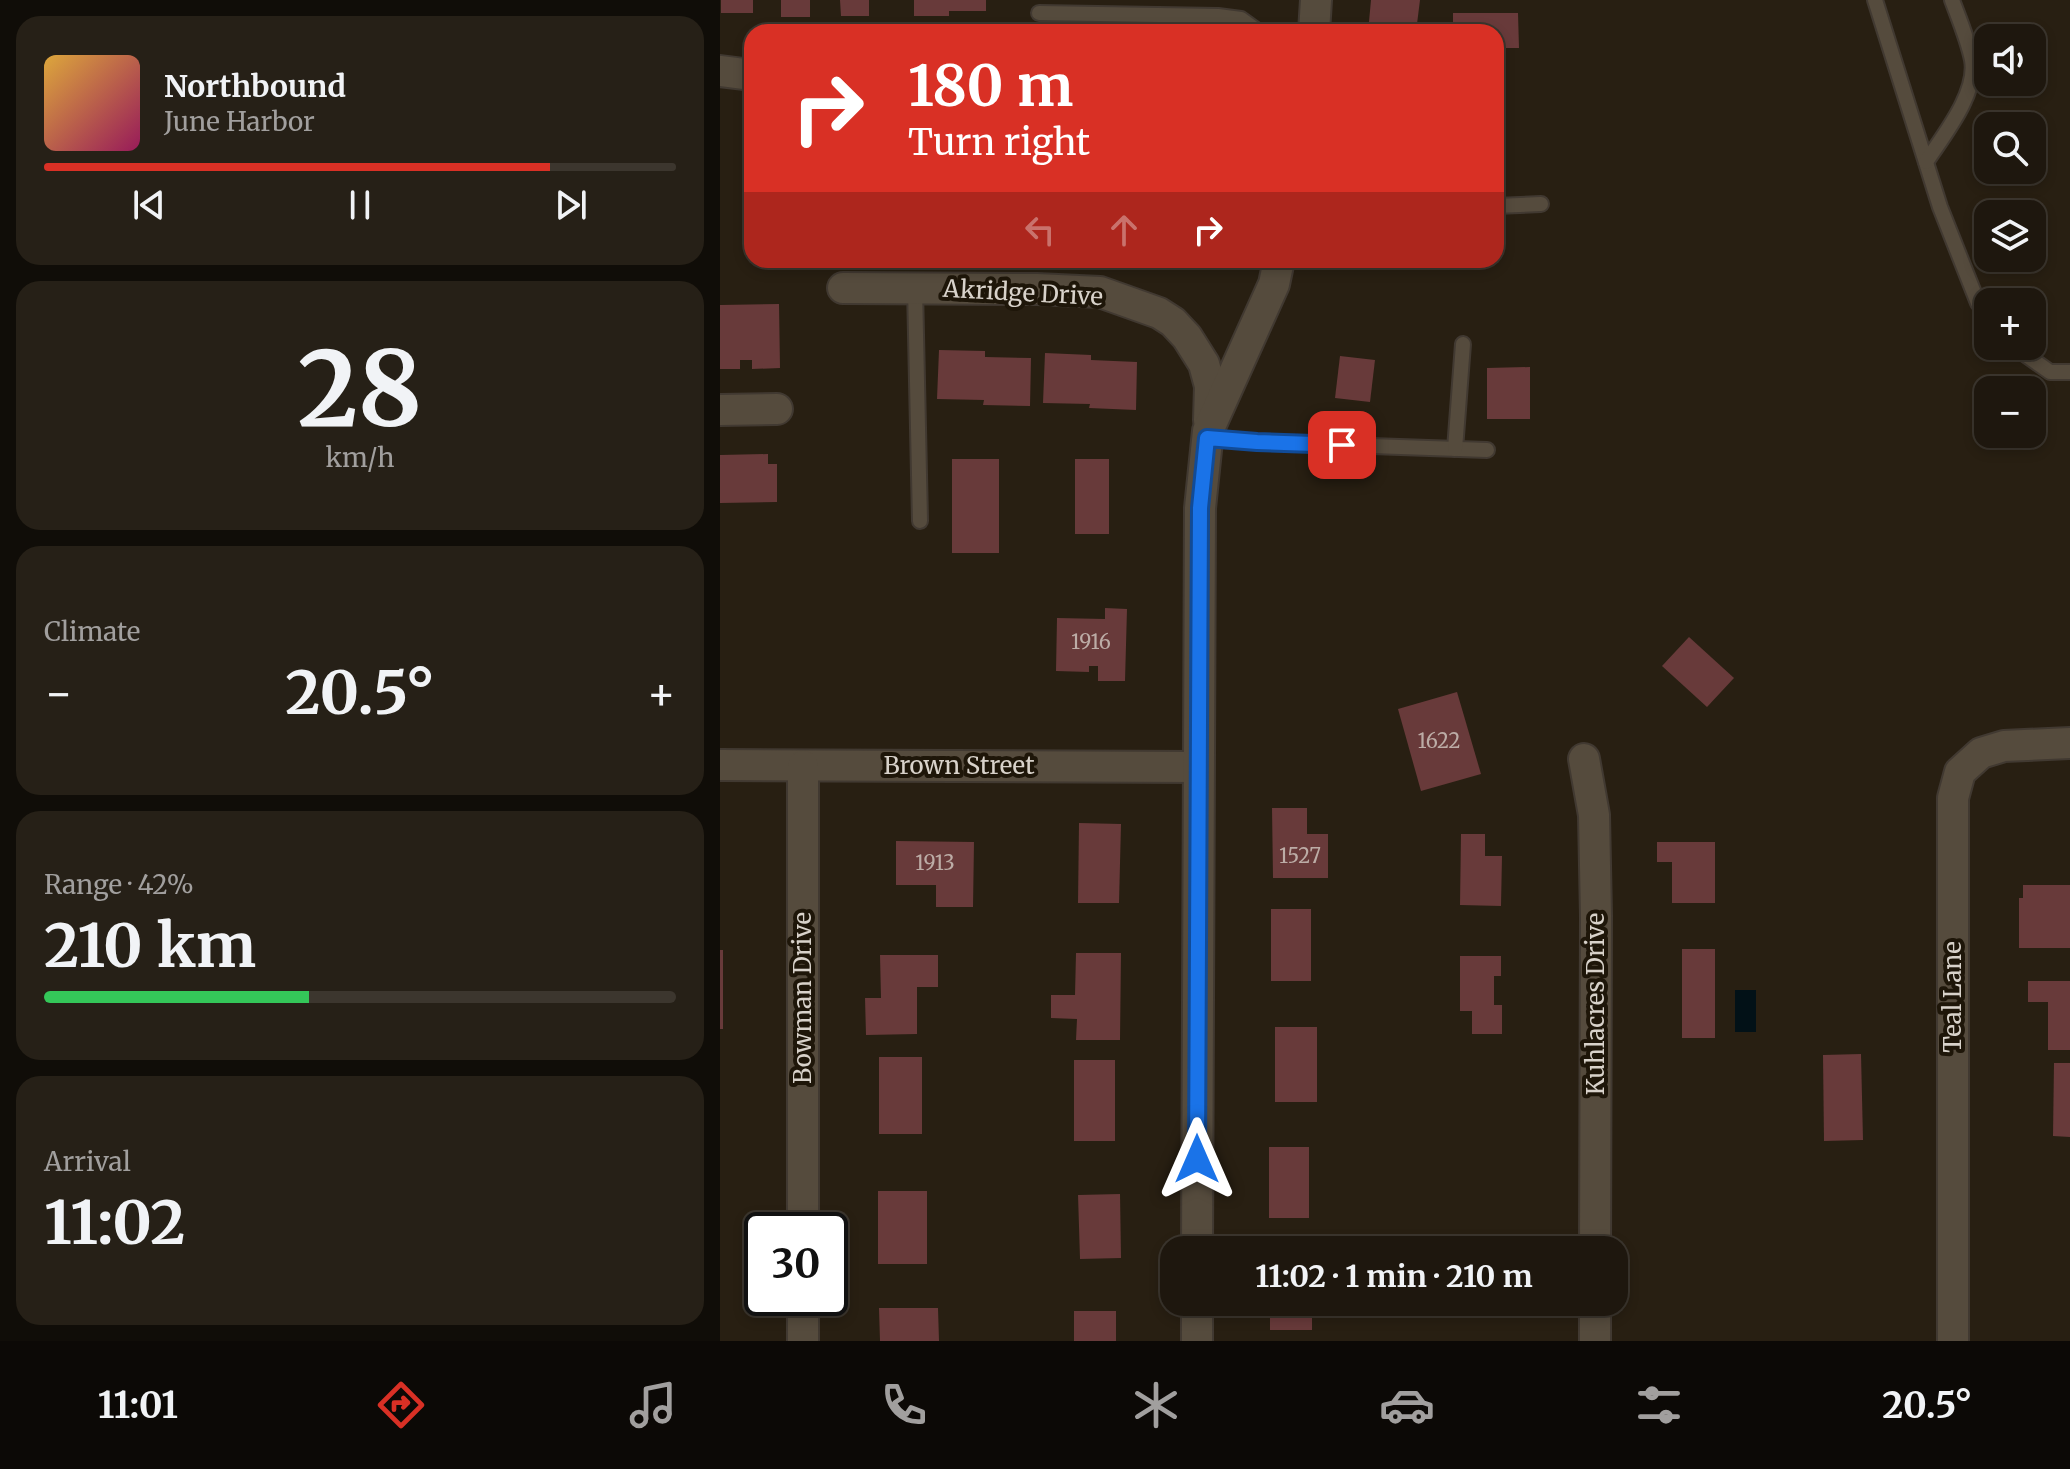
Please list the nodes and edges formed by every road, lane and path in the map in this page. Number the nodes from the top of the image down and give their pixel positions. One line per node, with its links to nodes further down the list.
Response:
1 (1316, 0): 6 (street)
2 (1875, 0): 9 (lane)
3 (1952, 0): 9 (lane)
4 (1039, 13): 5 (lane)
5 (1248, 24)
6 (1314, 24)
7 (720, 71): 8 (street)
8 (744, 74)
9 (1926, 162): 15 (lane)
10 (1541, 204): 11 (lane)
11 (1504, 206)
12 (1277, 268): 21 (street)
13 (843, 288): 14 (street, Akridge Drive)
14 (915, 288): 21 (street, Akridge Drive); 24 (lane)
15 (1974, 293)
16 (1463, 344): 22 (lane)
17 (2033, 360): 18 (lane)
18 (2070, 372)
19 (777, 409): 20 (street)
20 (720, 410)
21 (1208, 434): 22 (lane); 29 (street, Akridge Drive)
22 (1455, 449): 23 (lane)
23 (1487, 450)
24 (920, 521)
25 (2070, 743): 39 (street, Teal Lane)
26 (1584, 759): 32 (street, Kuhlacres Drive)
27 (720, 765): 28 (street, Brown Street)
28 (803, 766): 29 (street, Brown Street); 30 (street, Bowman Drive)
29 (1197, 767): 31 (street, Akridge Drive)
30 (803, 1212)
31 (1197, 1236)
32 (1595, 1236)
33 (803, 1316): 36 (street)
34 (1197, 1316): 37 (street)
35 (1595, 1316): 38 (street)
36 (803, 1341)
37 (1197, 1341)
38 (1595, 1341)
39 (1953, 1341)

